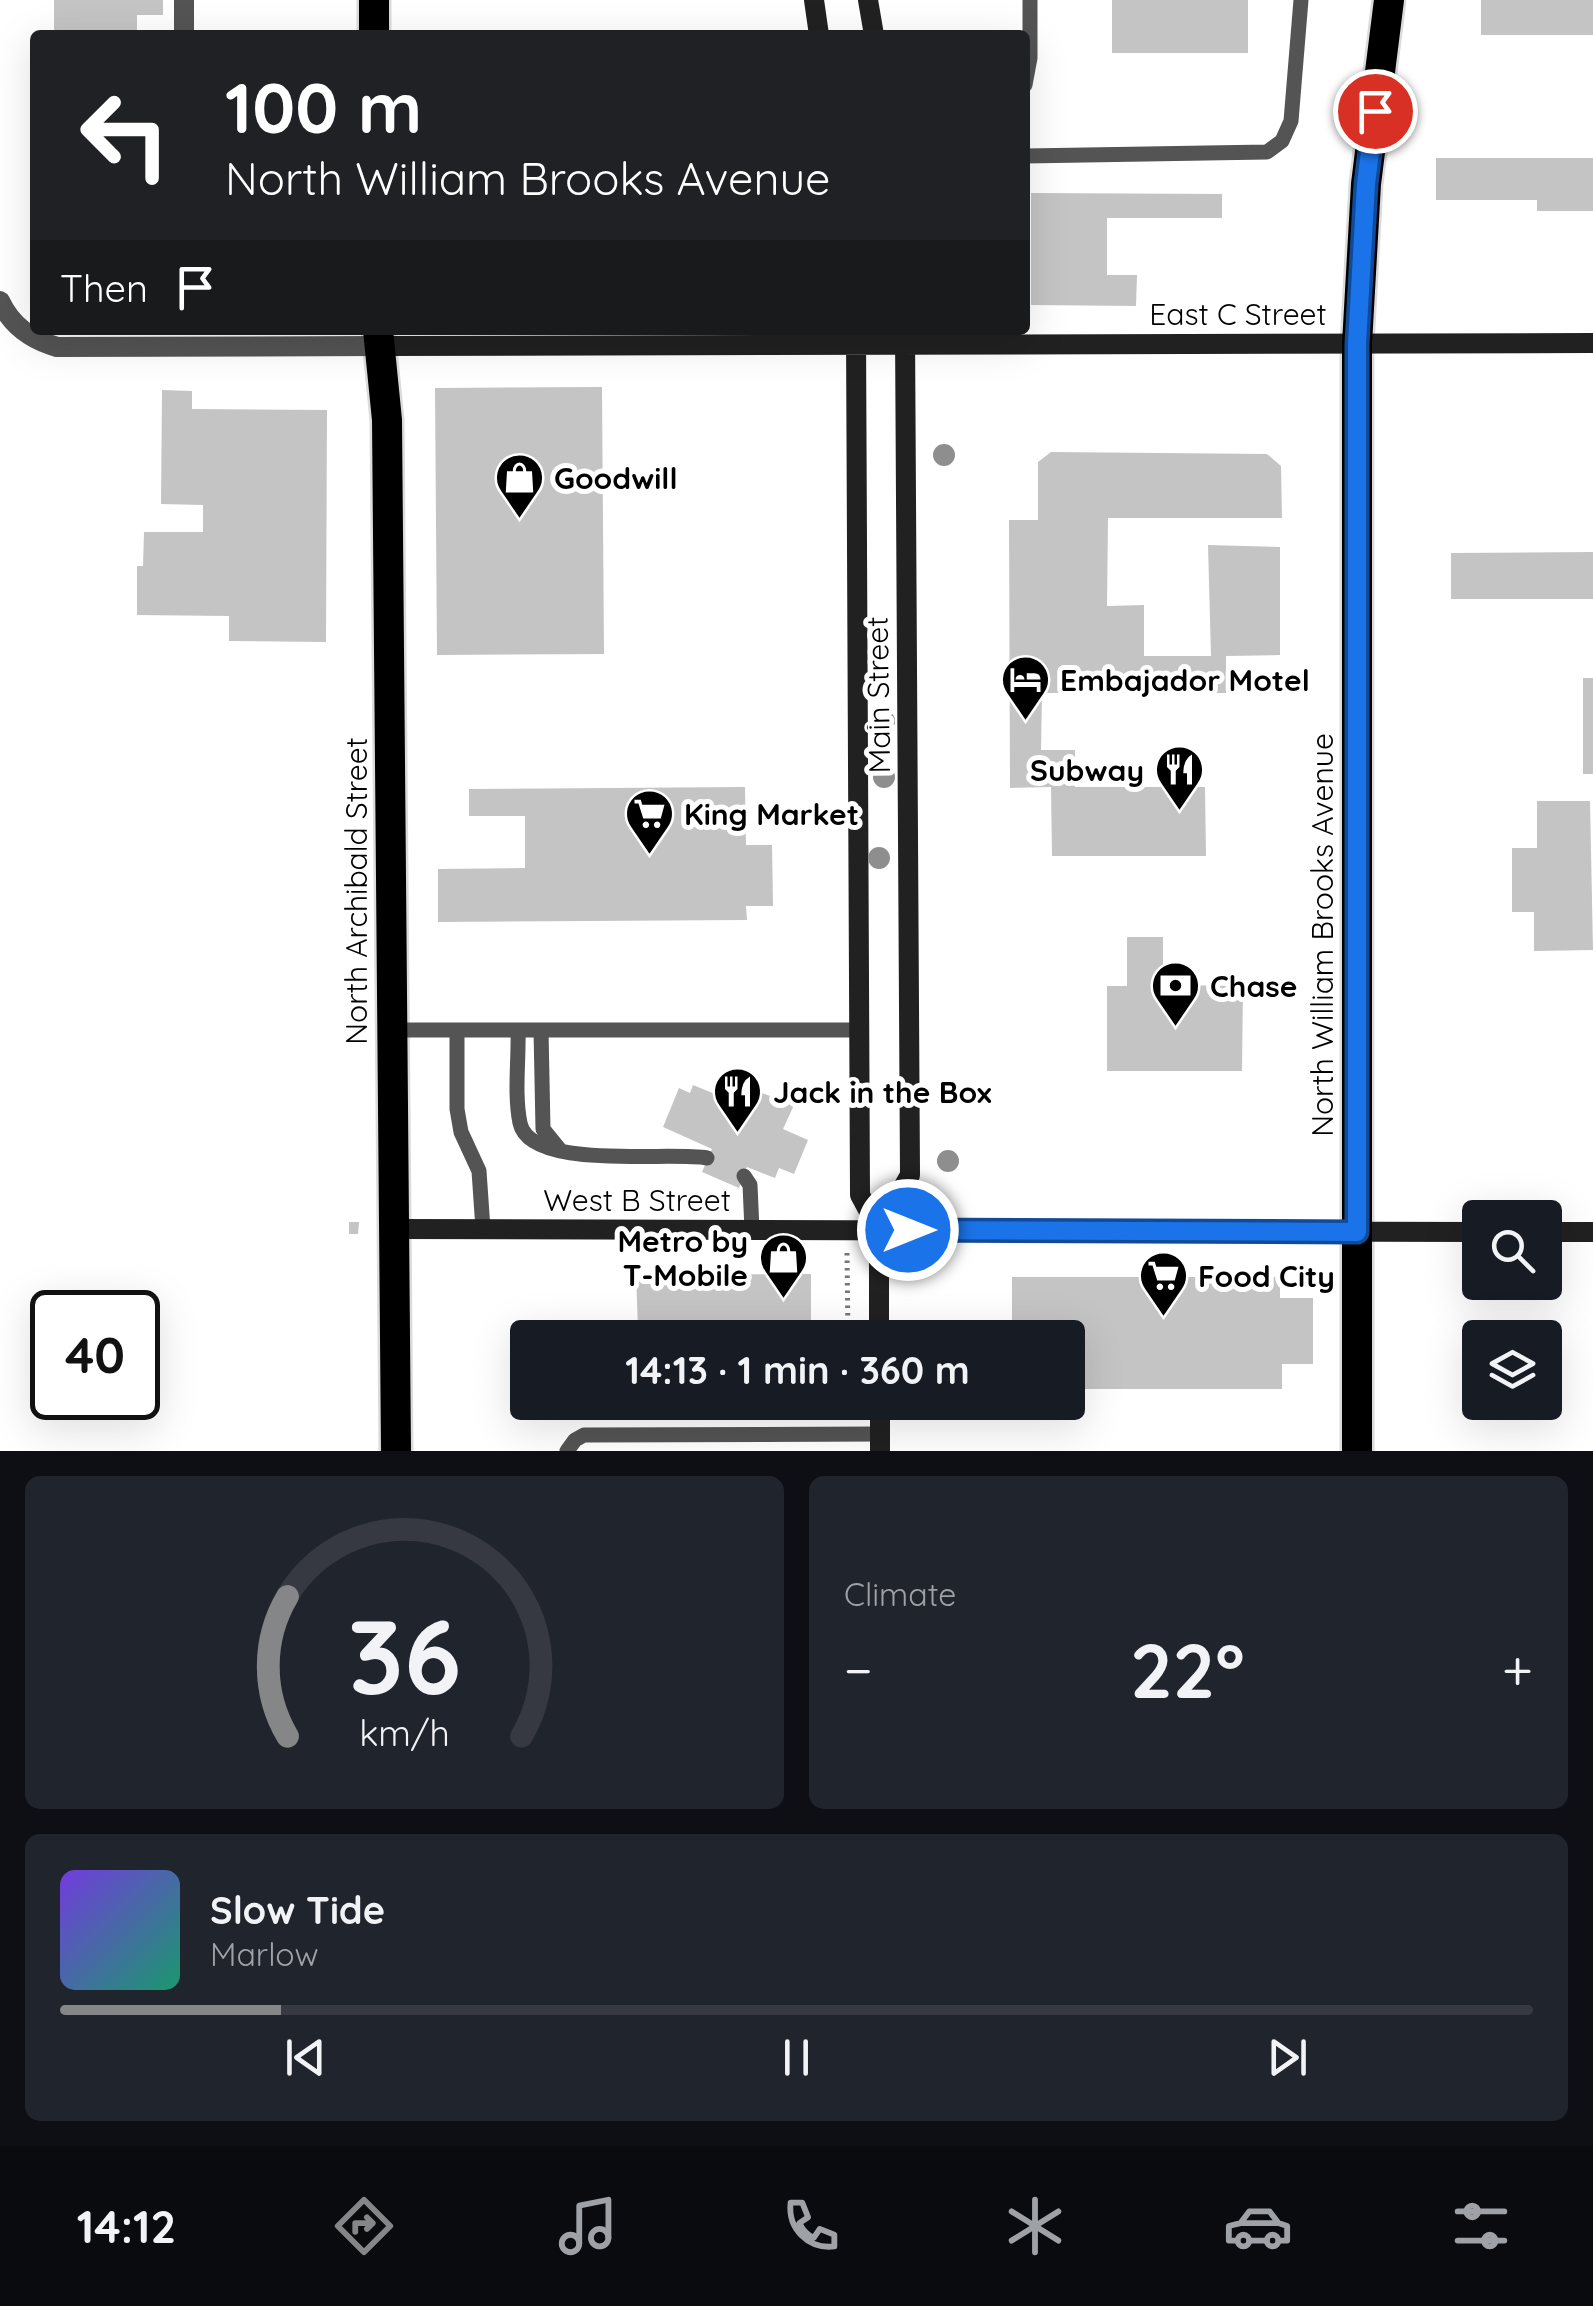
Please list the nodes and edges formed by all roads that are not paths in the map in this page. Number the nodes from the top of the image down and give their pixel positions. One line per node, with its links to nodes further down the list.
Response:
1 (184, 0): 8 (street)
2 (374, 0): 9 (highway)
3 (814, 0): 10 (street)
4 (868, 0): 11 (street)
5 (1030, 0): 12 (lane)
6 (1301, 0): 15 (lane)
7 (1389, 0): 22 (highway, North William Brooks Avenue)
8 (184, 30)
9 (374, 30)
10 (818, 30)
11 (873, 30)
12 (1030, 30)
13 (1030, 30): 14 (lane)
14 (1030, 58)
15 (1030, 156)
16 (0, 301): 20 (street)
17 (857, 337): 18 (street, East C Street); 19 (street, East C Street); 27 (street, Main Street)
18 (905, 337): 22 (street, East C Street); 34 (street, Main Street)
19 (379, 338): 20 (street); 23 (highway, North Archibald Street)
20 (185, 339)
21 (1593, 343): 22 (street, East C Street)
22 (1357, 344): 35 (highway, North William Brooks Avenue)
23 (392, 1030): 24 (lane); 31 (highway, North Archibald Street)
24 (456, 1030): 25 (lane); 32 (lane)
25 (518, 1030): 26 (lane); 28 (lane)
26 (541, 1030): 27 (lane); 28 (lane)
27 (858, 1030): 34 (street, Main Street)
28 (563, 1152): 29 (lane)
29 (708, 1158)
30 (744, 1176): 33 (lane)
31 (394, 1230): 32 (street, West B Street); 43 (highway, North Archibald Street)
32 (484, 1230): 33 (street, West B Street)
33 (752, 1230): 34 (street, West B Street)
34 (879, 1230): 35 (street, West B Street); 39 (street, Main Street)
35 (1357, 1232): 36 (street, West B Street); 47 (highway, North William Brooks Avenue)
36 (1462, 1232)
37 (1562, 1232): 38 (street)
38 (1593, 1232)
39 (879, 1320)
40 (767, 1435): 41 (lane); 42 (lane); 46 (lane)
41 (605, 1440): 44 (lane); 45 (lane)
42 (880, 1443)
43 (396, 1451)
44 (567, 1451)
45 (583, 1451)
46 (782, 1451)
47 (1357, 1451)

